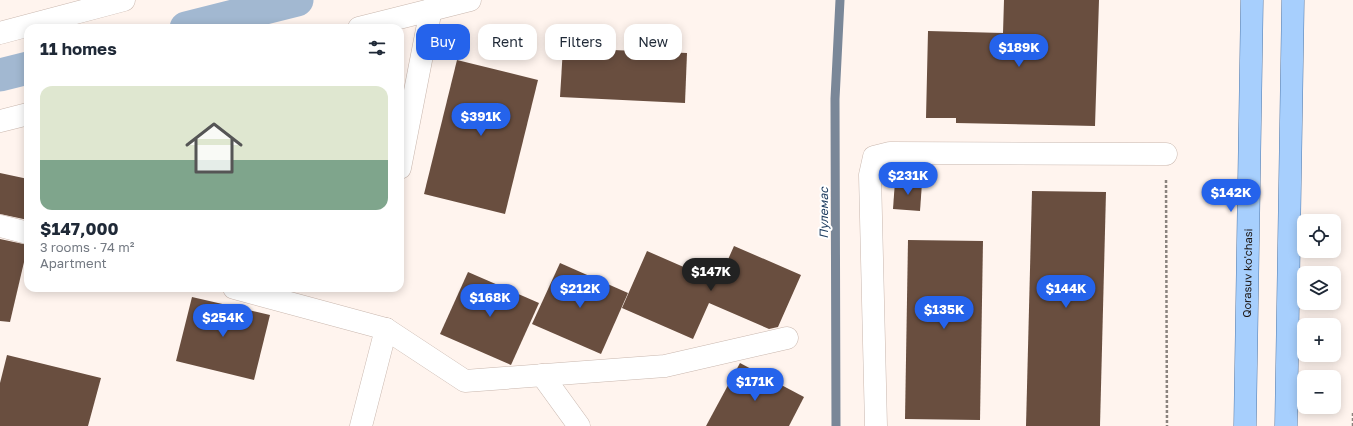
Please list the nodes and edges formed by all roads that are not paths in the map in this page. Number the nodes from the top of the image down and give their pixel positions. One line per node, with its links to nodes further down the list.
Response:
1 (470, 0): 5 (street)
2 (1252, 0): 23 (main road, Qorasuv ko'chasi)
3 (1293, 0): 24 (main road)
4 (118, 1): 6 (street)
5 (431, 9): 7 (street); 12 (street)
6 (33, 24)
7 (374, 24)
8 (24, 26): 9 (street)
9 (0, 33)
10 (24, 115): 11 (street)
11 (0, 121)
12 (404, 147)
13 (1166, 154): 22 (street)
14 (0, 226): 15 (street)
15 (24, 232)
16 (249, 292): 17 (street)
17 (386, 329): 19 (street); 20 (street)
18 (788, 338): 19 (street)
19 (542, 376): 21 (street)
20 (361, 426)
21 (579, 426)
22 (876, 426)
23 (1245, 426)
24 (1286, 426)

